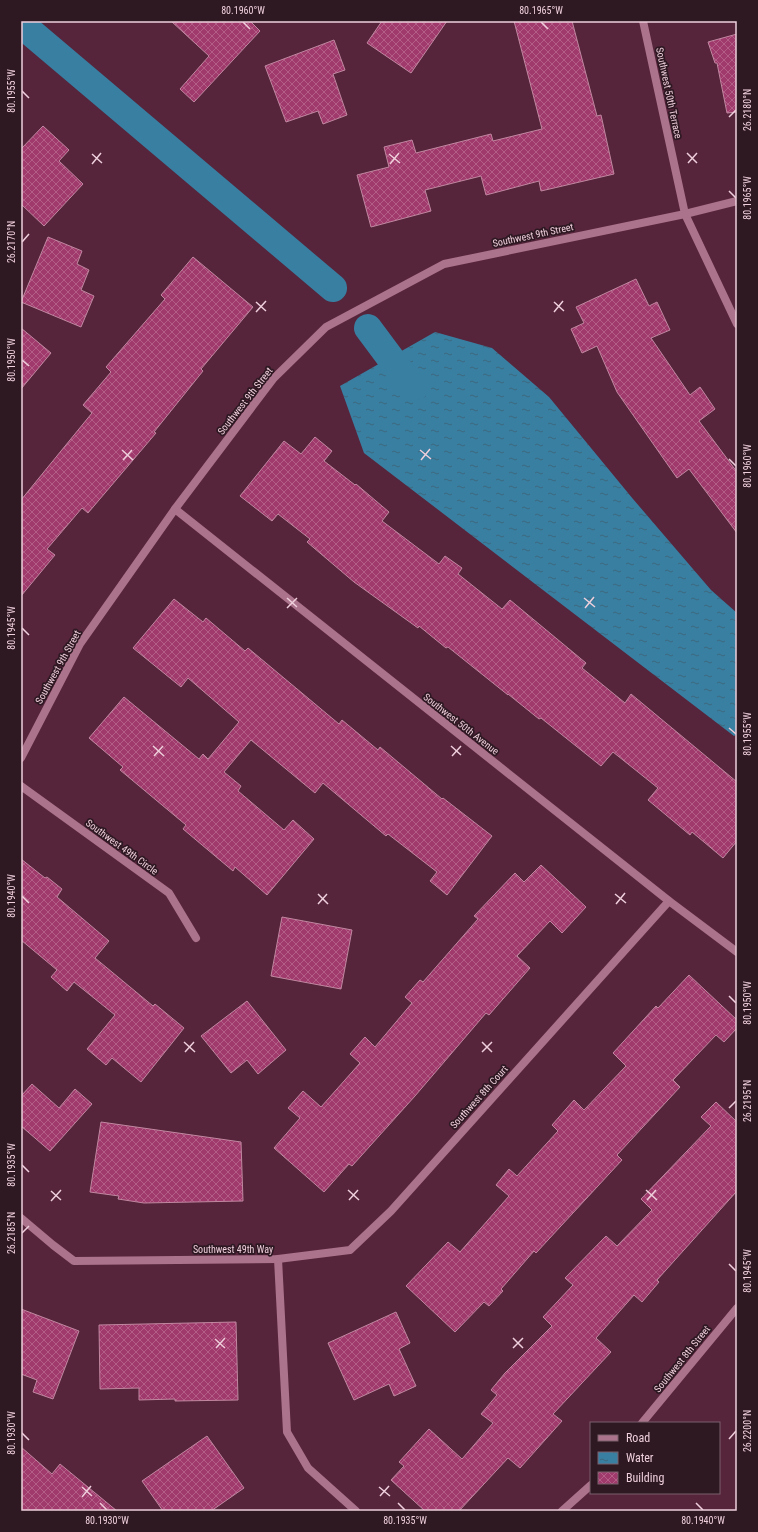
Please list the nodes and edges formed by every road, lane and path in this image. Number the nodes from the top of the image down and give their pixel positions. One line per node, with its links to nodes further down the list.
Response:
1 (643, 21): 3 (street, Southwest 50th Terrace)
2 (737, 202): 3 (street, Southwest 9th Street)
3 (685, 214): 4 (street, Southwest 50th Terrace); 5 (street, Southwest 9th Street)
4 (737, 324)
5 (175, 509): 6 (street, Southwest 9th Street); 8 (street, Southwest 50th Avenue)
6 (21, 758)
7 (21, 786): 9 (street, Southwest 49th Circle)
8 (669, 901): 10 (street, Southwest 50th Avenue); 12 (street, Southwest 8th Court)
9 (196, 938)
10 (737, 952)
11 (21, 1218): 12 (street, Southwest 49th Way)
12 (278, 1258): 16 (street, Southwest 49th Way)
13 (737, 1308): 14 (street, Southwest 8th Street)
14 (643, 1422)
15 (590, 1486): 17 (street)
16 (356, 1511)
17 (562, 1511)

